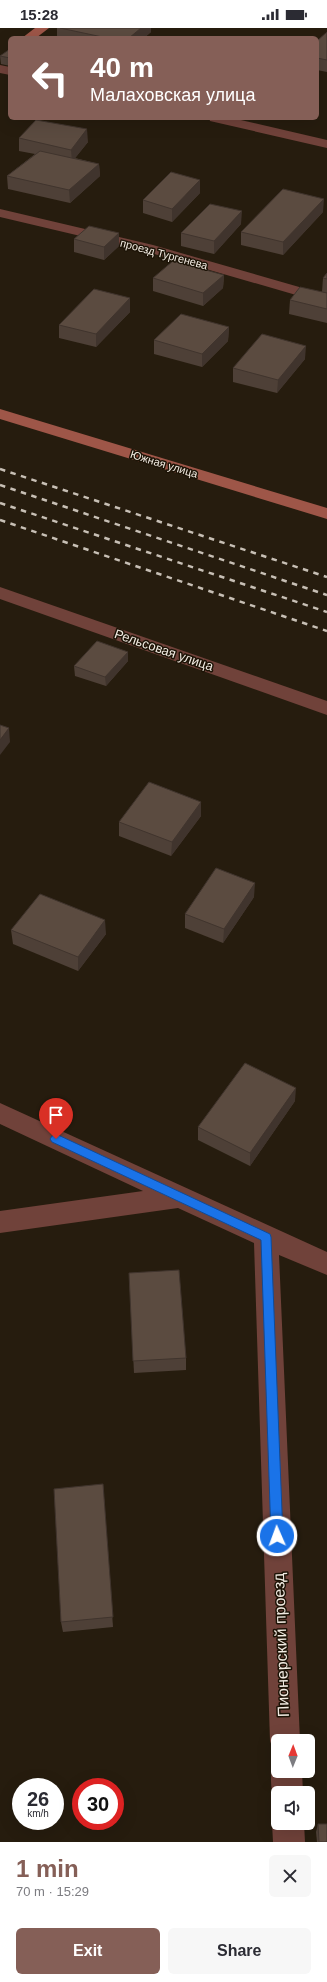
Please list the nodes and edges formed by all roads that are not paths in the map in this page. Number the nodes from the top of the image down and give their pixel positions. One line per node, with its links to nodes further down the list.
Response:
1 (43, 28): 2 (street)
2 (31, 36)
3 (224, 120): 4 (street)
4 (327, 144)
5 (0, 213): 6 (street, проезд Тургенева)
6 (327, 300)
7 (0, 414): 8 (street, Южная улица)
8 (327, 514)
9 (0, 593): 10 (street, Рельсовая улица)
10 (327, 708)
11 (0, 1113): 12 (street)
12 (180, 1196): 13 (street); 14 (street)
13 (0, 1222)
14 (266, 1237): 15 (street); 16 (street, Пионерский проезд)
15 (327, 1264)
16 (285, 1734)
17 (288, 1830): 18 (street)
18 (289, 1842)

